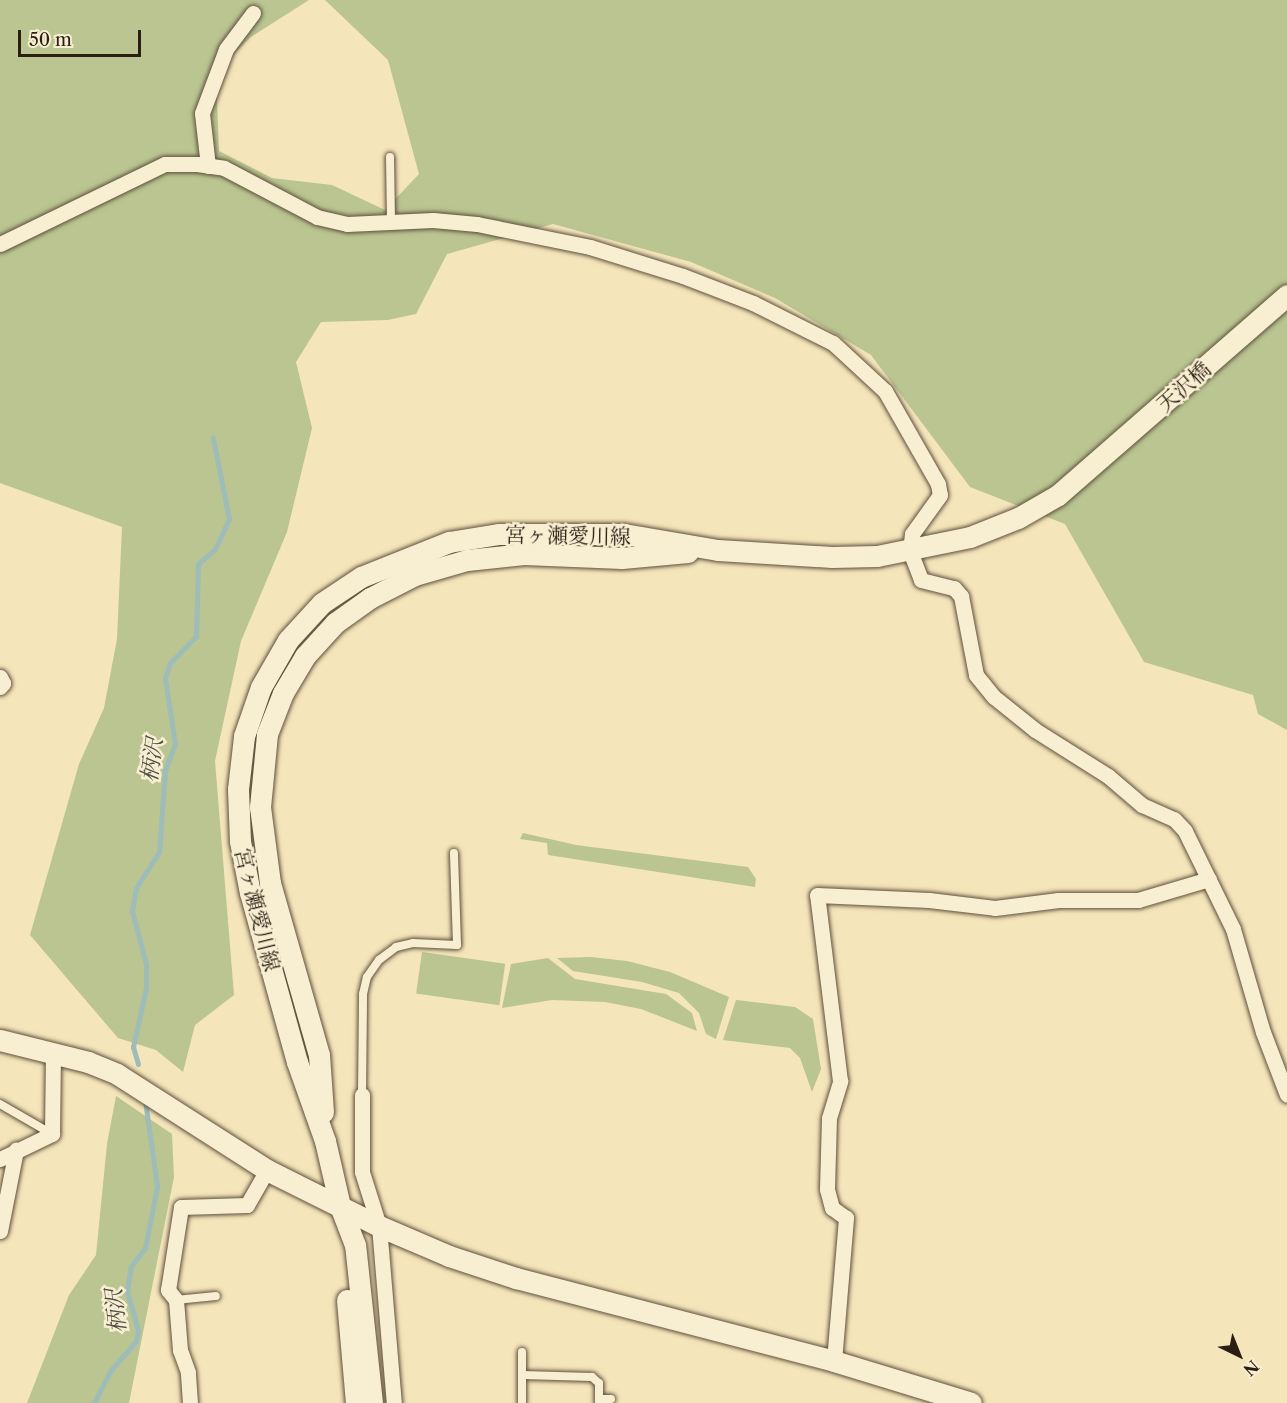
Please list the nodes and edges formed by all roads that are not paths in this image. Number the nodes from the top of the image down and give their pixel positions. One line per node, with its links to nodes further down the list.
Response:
1 (253, 13): 3 (street)
2 (390, 157): 4 (lane)
3 (208, 166): 4 (street); 5 (street)
4 (391, 220): 8 (street)
5 (0, 244)
6 (1287, 295): 7 (main road, 天沢橋)
7 (1126, 438): 8 (main road, 宮ヶ瀬愛川線)
8 (910, 551): 12 (street); 22 (main road, 宮ヶ瀬愛川線)
9 (0, 676): 10 (street)
10 (0, 687)
11 (454, 853): 15 (lane)
12 (1209, 879): 16 (street); 28 (street)
13 (0, 1040): 14 (main road)
14 (53, 1053): 18 (street); 21 (main road)
15 (362, 1095): 23 (street)
16 (1287, 1095)
17 (0, 1104): 18 (lane)
18 (52, 1134): 19 (street)
19 (16, 1150): 20 (street); 24 (street)
20 (0, 1159)
21 (267, 1170): 22 (main road); 26 (street)
22 (340, 1206): 23 (main road); 33 (main road, 宮ヶ瀬愛川線); 34 (main road, 宮ヶ瀬愛川線)
23 (379, 1226): 28 (main road); 35 (street)
24 (0, 1231)
25 (216, 1296): 26 (lane)
26 (177, 1300): 32 (street)
27 (522, 1352): 29 (lane)
28 (834, 1361): 37 (main road)
29 (522, 1375): 31 (lane); 36 (lane)
30 (612, 1399): 31 (lane)
31 (599, 1401)
32 (190, 1403)
33 (356, 1403)
34 (372, 1403)
35 (394, 1403)
36 (522, 1403)
37 (971, 1403)

